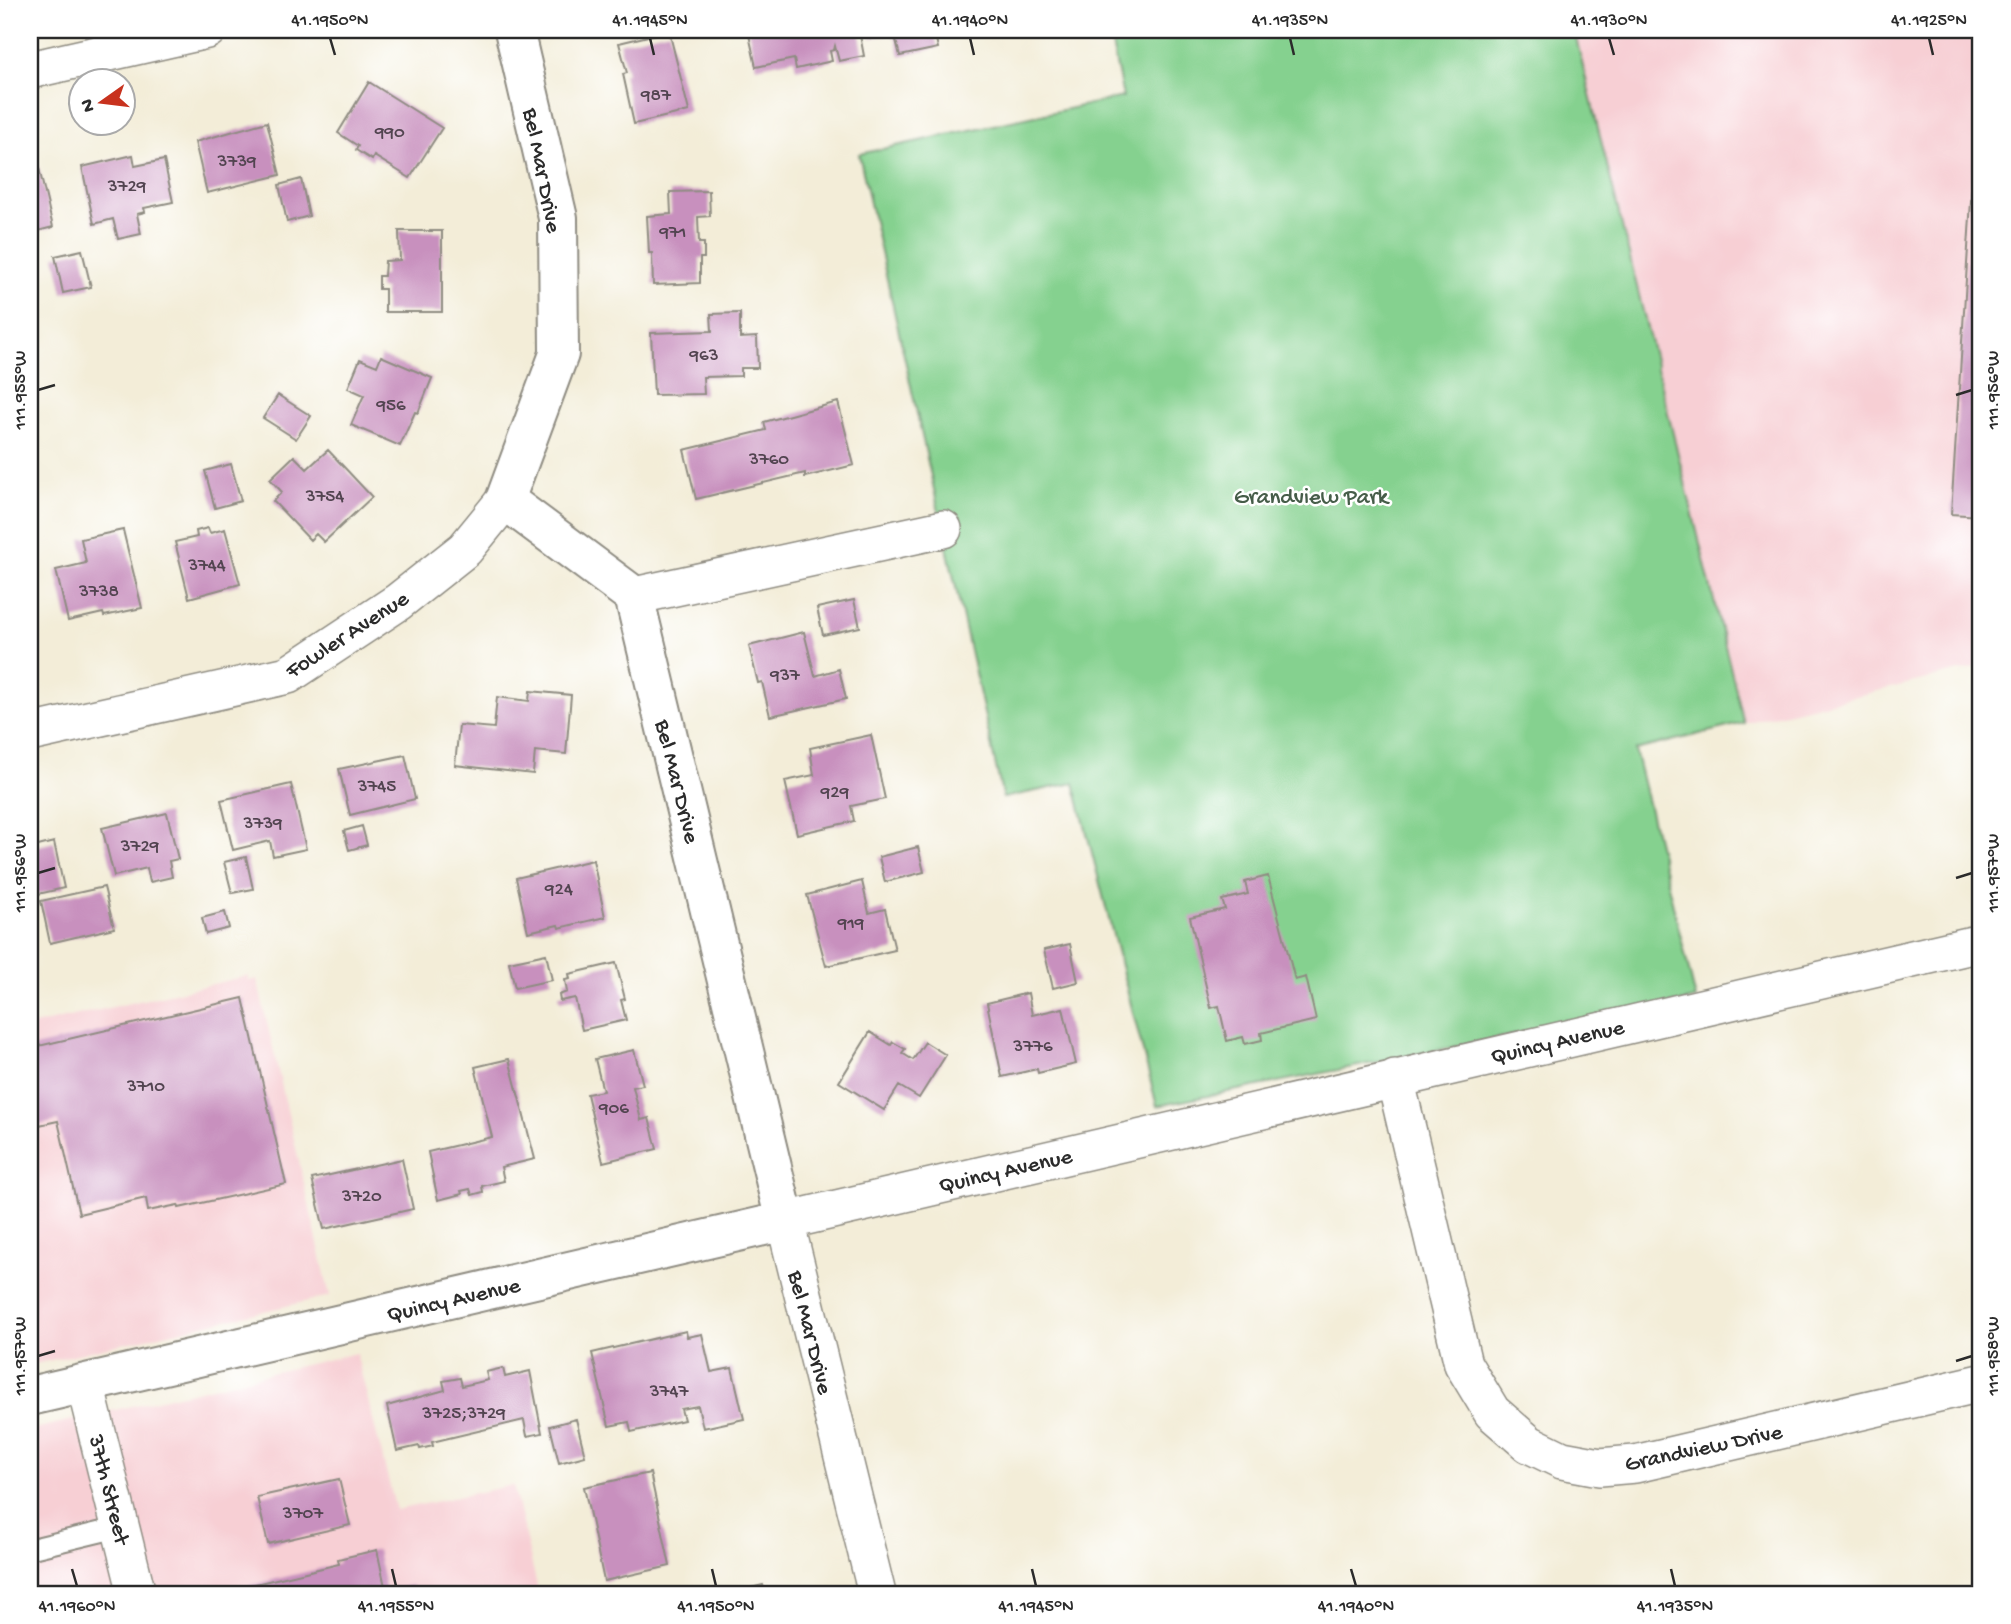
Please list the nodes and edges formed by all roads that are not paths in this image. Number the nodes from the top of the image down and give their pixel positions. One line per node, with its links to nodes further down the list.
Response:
1 (207, 30): 3 (street)
2 (514, 30): 4 (street, Bel Mar Drive)
3 (30, 70)
4 (505, 500): 6 (street); 7 (street, Fowler Avenue)
5 (943, 529): 6 (street)
6 (634, 596): 10 (street, Bel Mar Drive)
7 (30, 733)
8 (1981, 943): 9 (street, Quincy Avenue)
9 (1395, 1078): 10 (street, Quincy Avenue); 11 (street, Grandview Drive)
10 (785, 1221): 12 (street, Quincy Avenue); 17 (street, Bel Mar Drive)
11 (1981, 1383)
12 (85, 1384): 13 (street, Quincy Avenue); 14 (street, 37th Street)
13 (30, 1396)
14 (121, 1527): 15 (lane); 16 (street, 37th Street)
15 (30, 1549)
16 (137, 1594)
17 (877, 1594)

